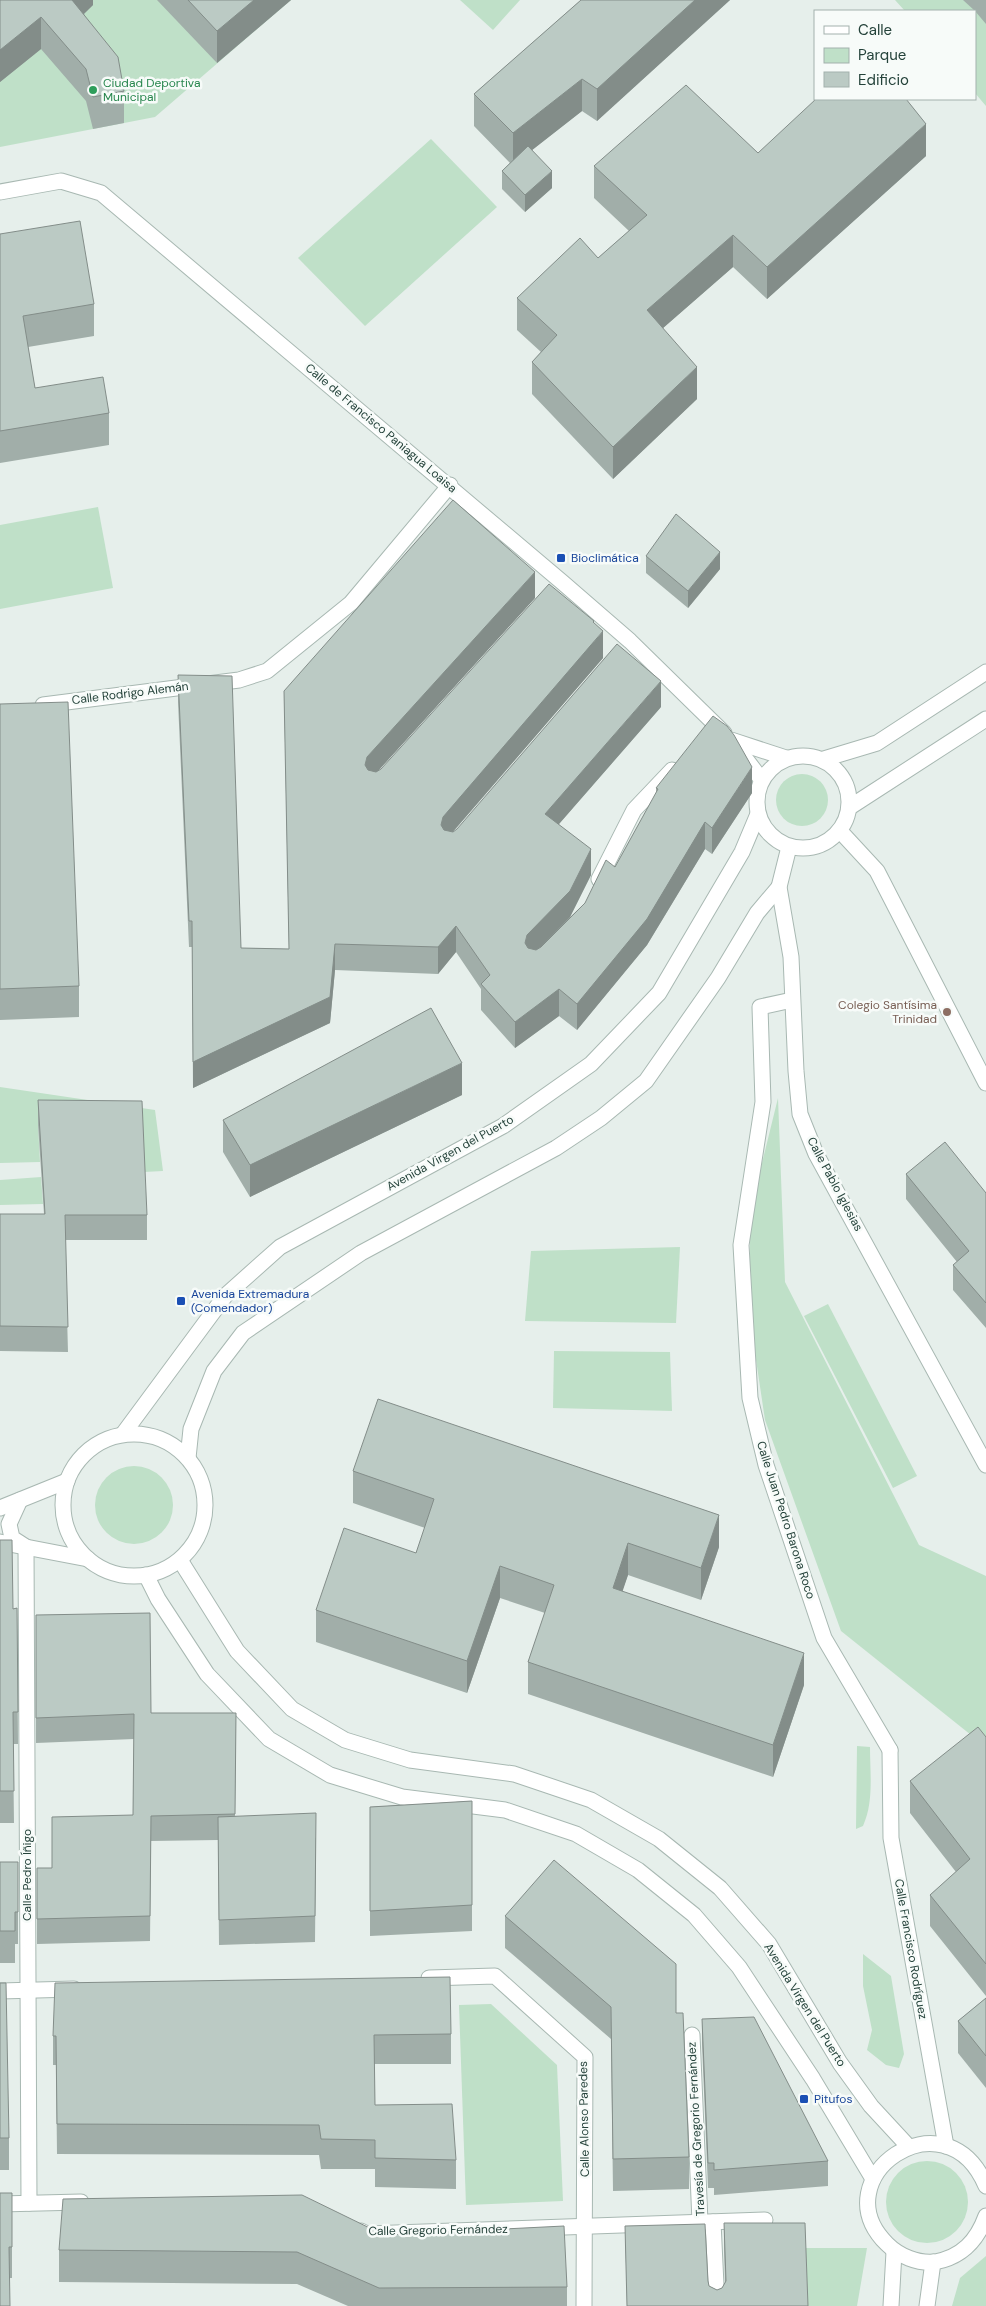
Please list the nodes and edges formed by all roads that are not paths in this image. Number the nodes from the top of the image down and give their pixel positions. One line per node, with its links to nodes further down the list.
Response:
1 (0, 192): 2 (street, Calle de Francisco Paniagua Loaisa)
2 (450, 485): 3 (street, Calle de Francisco Paniagua Loaisa); 8 (street, Calle Rodrigo Alemán)
3 (562, 582): 4 (street); 5 (street, Calle de Francisco Paniagua Loaisa)
4 (549, 596)
5 (630, 641): 6 (street); 10 (street, Calle de Francisco Paniagua Loaisa)
6 (617, 656)
7 (986, 672): 13 (street)
8 (32, 707)
9 (986, 719): 15 (street)
10 (731, 740): 11 (street, Calle de Francisco Paniagua Loaisa); 14 (street, Calle de Francisco Paniagua Loaisa)
11 (786, 758): 13 (street); 14 (street)
12 (681, 760): 20 (street)
13 (824, 760): 15 (street)
14 (762, 779): 16 (street)
15 (850, 807): 17 (street)
16 (758, 814): 18 (street); 23 (street, Avenida Virgen del Puerto)
17 (840, 831): 18 (street); 22 (street)
18 (790, 847): 19 (street, Calle Pablo Iglesias)
19 (779, 887): 21 (street, Calle Pablo Iglesias); 24 (street)
20 (591, 897)
21 (792, 1000): 25 (street, Calle Pablo Iglesias); 34 (street, Calle Juan Pedro Barona Roco)
22 (986, 1083)
23 (123, 1434): 24 (street); 26 (street)
24 (188, 1458): 32 (street)
25 (986, 1465)
26 (67, 1481): 27 (street); 31 (street)
27 (20, 1500): 28 (street); 30 (street)
28 (0, 1508)
29 (0, 1542): 30 (street)
30 (26, 1547): 31 (street); 36 (street, Calle Pedro Íñigo)
31 (88, 1558): 33 (street)
32 (180, 1560): 33 (street); 42 (street, Avenida Virgen del Puerto)
33 (146, 1575): 44 (street)
34 (890, 1750): 43 (street, Calle Francisco Rodríguez)
35 (9, 1873): 36 (street)
36 (27, 1873): 39 (street, Calle Pedro Íñigo)
37 (416, 1978): 53 (street, Calle Alonso Paredes)
38 (87, 1988): 39 (street)
39 (28, 1990): 40 (street); 47 (street, Calle Pedro Íñigo)
40 (0, 1991)
41 (692, 2035): 51 (street, Travesía de Gregorio Fernández)
42 (908, 2146): 43 (street); 44 (street)
43 (946, 2146): 45 (street)
44 (873, 2178): 54 (street)
45 (985, 2182)
46 (98, 2202): 47 (street)
47 (29, 2203): 48 (street)
48 (0, 2204)
49 (986, 2216): 55 (street)
50 (765, 2220): 51 (street, Calle Gregorio Fernández)
51 (707, 2222): 53 (street, Calle Gregorio Fernández); 57 (street, Travesía de Gregorio Fernández)
52 (349, 2225): 53 (street, Calle Gregorio Fernández)
53 (585, 2226): 56 (street, Calle Alonso Paredes)
54 (894, 2252): 55 (street); 58 (street)
55 (933, 2262): 59 (street)
56 (584, 2306)
57 (716, 2306)
58 (891, 2306)
59 (926, 2306)

